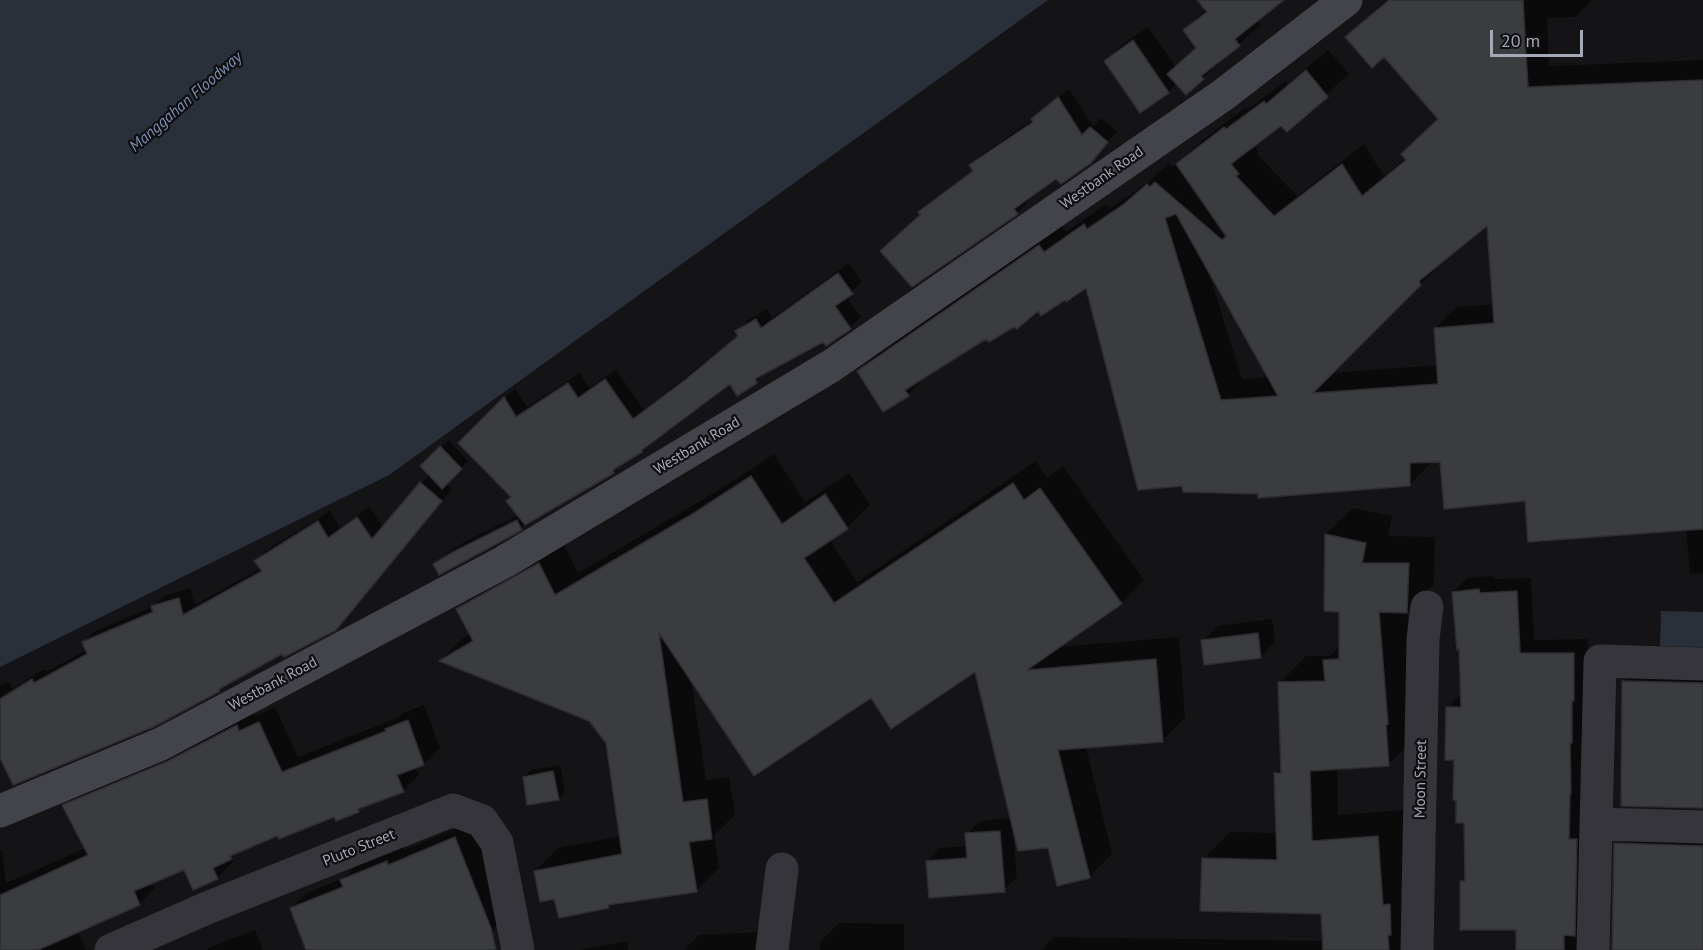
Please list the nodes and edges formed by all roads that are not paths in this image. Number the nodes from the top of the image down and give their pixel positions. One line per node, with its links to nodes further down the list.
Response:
1 (1346, 0): 4 (street, Westbank Road)
2 (1427, 607): 11 (street, Moon Street)
3 (1703, 664): 5 (street)
4 (0, 811)
5 (1596, 824): 6 (street); 12 (street)
6 (1703, 827)
7 (782, 869): 10 (street)
8 (111, 950): 9 (street, Pluto Street)
9 (518, 950)
10 (772, 950)
11 (1417, 950)
12 (1593, 950)

